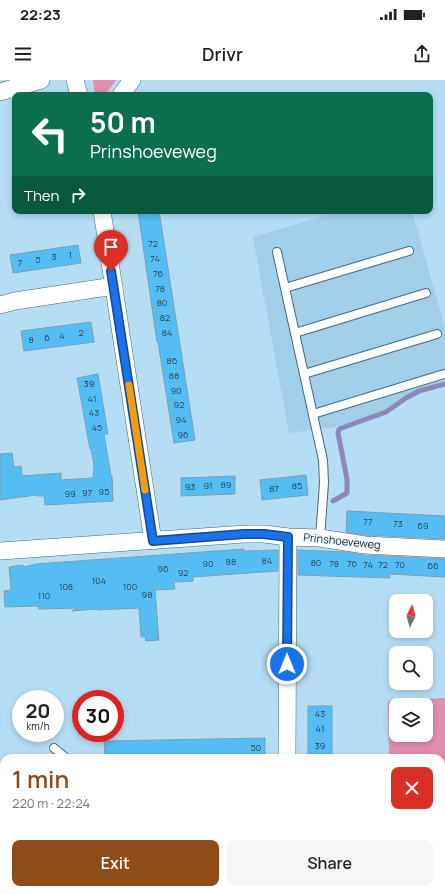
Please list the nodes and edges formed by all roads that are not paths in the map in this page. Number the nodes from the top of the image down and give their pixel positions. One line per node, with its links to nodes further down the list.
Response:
1 (41, 80): 4 (street)
2 (75, 80): 5 (street)
3 (132, 80): 6 (street)
4 (0, 92)
5 (78, 92)
6 (123, 92)
7 (102, 214): 10 (street)
8 (409, 251): 11 (lane)
9 (276, 252): 11 (lane)
10 (114, 286): 13 (street); 21 (street)
11 (285, 288): 14 (lane)
12 (426, 293): 14 (lane)
13 (0, 305)
14 (295, 333): 16 (lane)
15 (437, 334): 16 (lane)
16 (304, 374): 18 (lane)
17 (444, 374): 18 (lane)
18 (313, 414): 20 (lane)
19 (288, 537): 20 (street, Prinshoeveweg); 21 (street, Prinshoeveweg); 26 (street)
20 (320, 538): 22 (street, Prinshoeveweg)
21 (153, 541): 23 (street, Prinshoeveweg)
22 (445, 549)
23 (0, 551)
24 (54, 748): 25 (lane)
25 (61, 754)
26 (287, 754)

